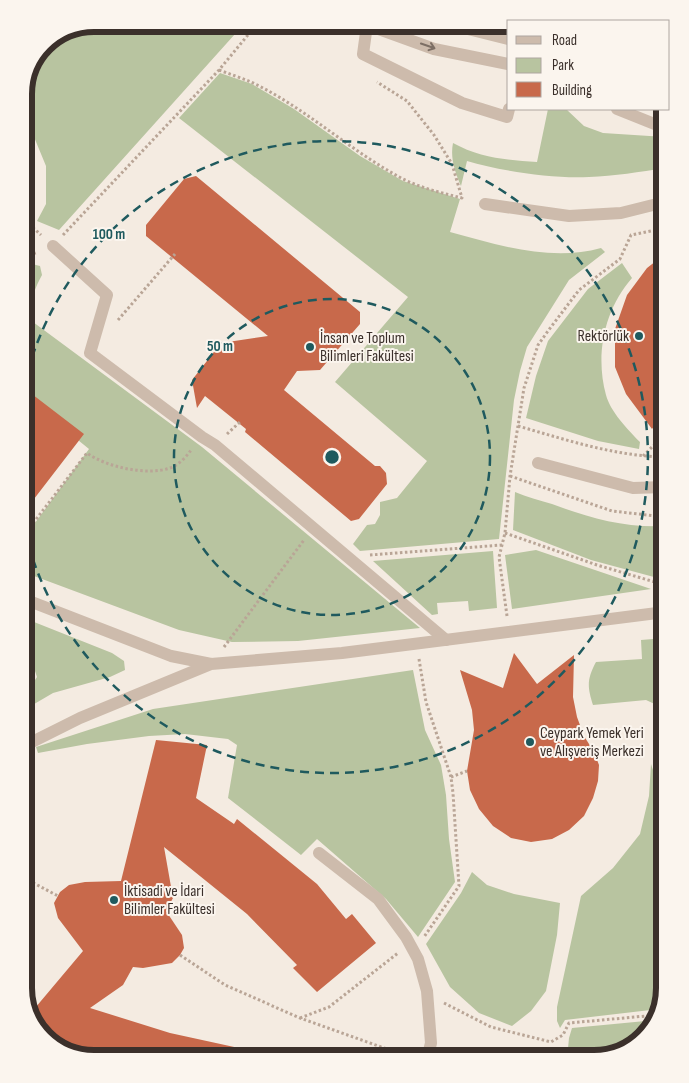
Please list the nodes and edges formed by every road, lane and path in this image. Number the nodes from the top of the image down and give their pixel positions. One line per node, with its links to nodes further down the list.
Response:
1 (250, 33): 7 (path)
2 (365, 33): 9 (street)
3 (390, 33): 6 (street, one-way to 6)
4 (487, 33): 5 (street)
5 (507, 38)
6 (507, 64)
7 (219, 70): 8 (path); 15 (path)
8 (375, 80)
9 (510, 110)
10 (620, 110): 11 (street)
11 (656, 125)
12 (485, 204): 13 (street)
13 (656, 204)
14 (656, 230): 18 (path)
15 (52, 246): 19 (street)
16 (175, 254): 17 (path)
17 (114, 325)
18 (518, 426): 21 (path); 24 (path)
19 (202, 437): 27 (path); 28 (street)
20 (656, 443): 21 (path)
21 (642, 456): 22 (path)
22 (656, 457)
23 (538, 463): 25 (street)
24 (510, 476): 26 (path); 29 (path)
25 (656, 487)
26 (656, 516)
27 (33, 523)
28 (314, 527): 31 (street); 38 (path)
29 (505, 533): 30 (path); 32 (path)
30 (502, 545): 31 (path); 35 (path)
31 (350, 557): 36 (street)
32 (656, 582)
33 (33, 602): 38 (street)
34 (656, 613): 35 (street)
35 (510, 632): 36 (street)
36 (446, 640): 37 (street)
37 (416, 644): 38 (street); 41 (path)
38 (211, 664): 39 (street)
39 (33, 742)
40 (467, 772): 41 (path)
41 (451, 776): 45 (path)
42 (319, 853): 45 (street)
43 (33, 883): 44 (path)
44 (58, 896)
45 (411, 947): 47 (street); 49 (path)
46 (180, 955): 49 (path)
47 (427, 991): 48 (path); 51 (street)
48 (650, 1016)
49 (300, 1018): 50 (path)
50 (390, 1050)
51 (429, 1050)

